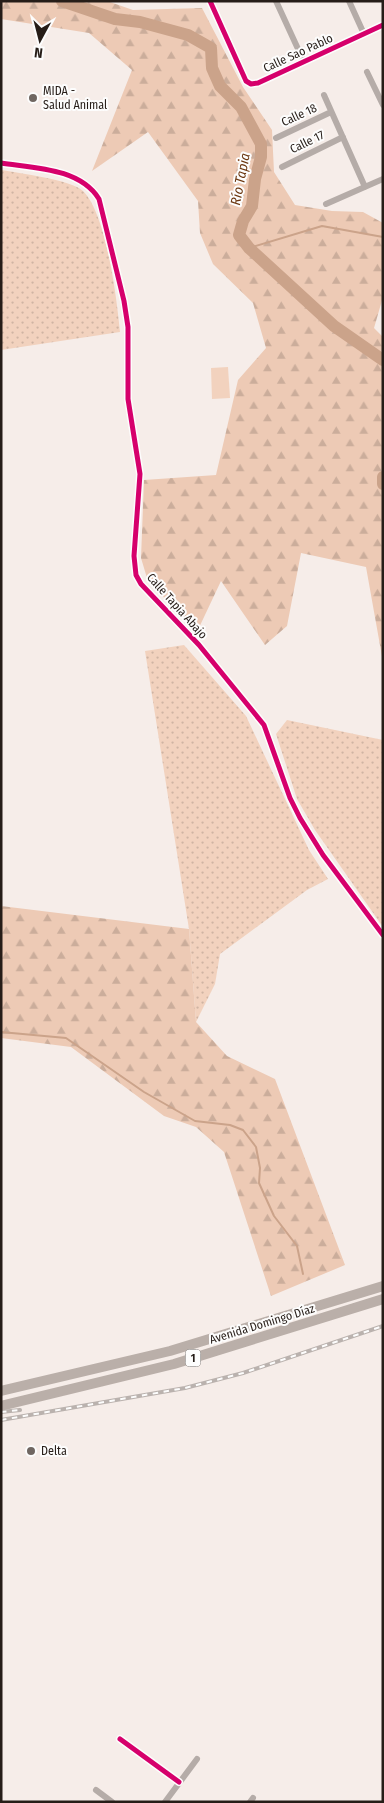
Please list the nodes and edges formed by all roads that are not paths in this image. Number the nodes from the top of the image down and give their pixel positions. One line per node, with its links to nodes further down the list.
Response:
1 (210, 1): 6 (street, Calle Sao Pablo)
2 (276, 1): 6 (street)
3 (349, 1): 5 (street)
4 (383, 25): 5 (street, Calle Sao Pablo)
5 (364, 34): 6 (street, Calle Sao Pablo)
6 (304, 62)
7 (367, 72): 9 (street)
8 (324, 95): 10 (street)
9 (383, 105)
10 (331, 112): 11 (street); 12 (street, Calle 18)
11 (343, 137): 14 (street, Calle 17); 16 (street)
12 (276, 138)
13 (1, 162): 18 (street, Calle Tapia Abajo)
14 (282, 167)
15 (383, 180): 16 (street)
16 (365, 187): 17 (street)
17 (326, 204)
18 (383, 935)
19 (383, 1286): 21 (main road, Avenida Domingo Díaz / 1)
20 (383, 1299): 22 (main road, Avenida Domingo Díaz / 1)
21 (1, 1391)
22 (1, 1406)
23 (120, 1739): 25 (street)
24 (197, 1759): 25 (street)
25 (179, 1782): 28 (street)
26 (96, 1790): 27 (street)
27 (112, 1802)
28 (165, 1802)

